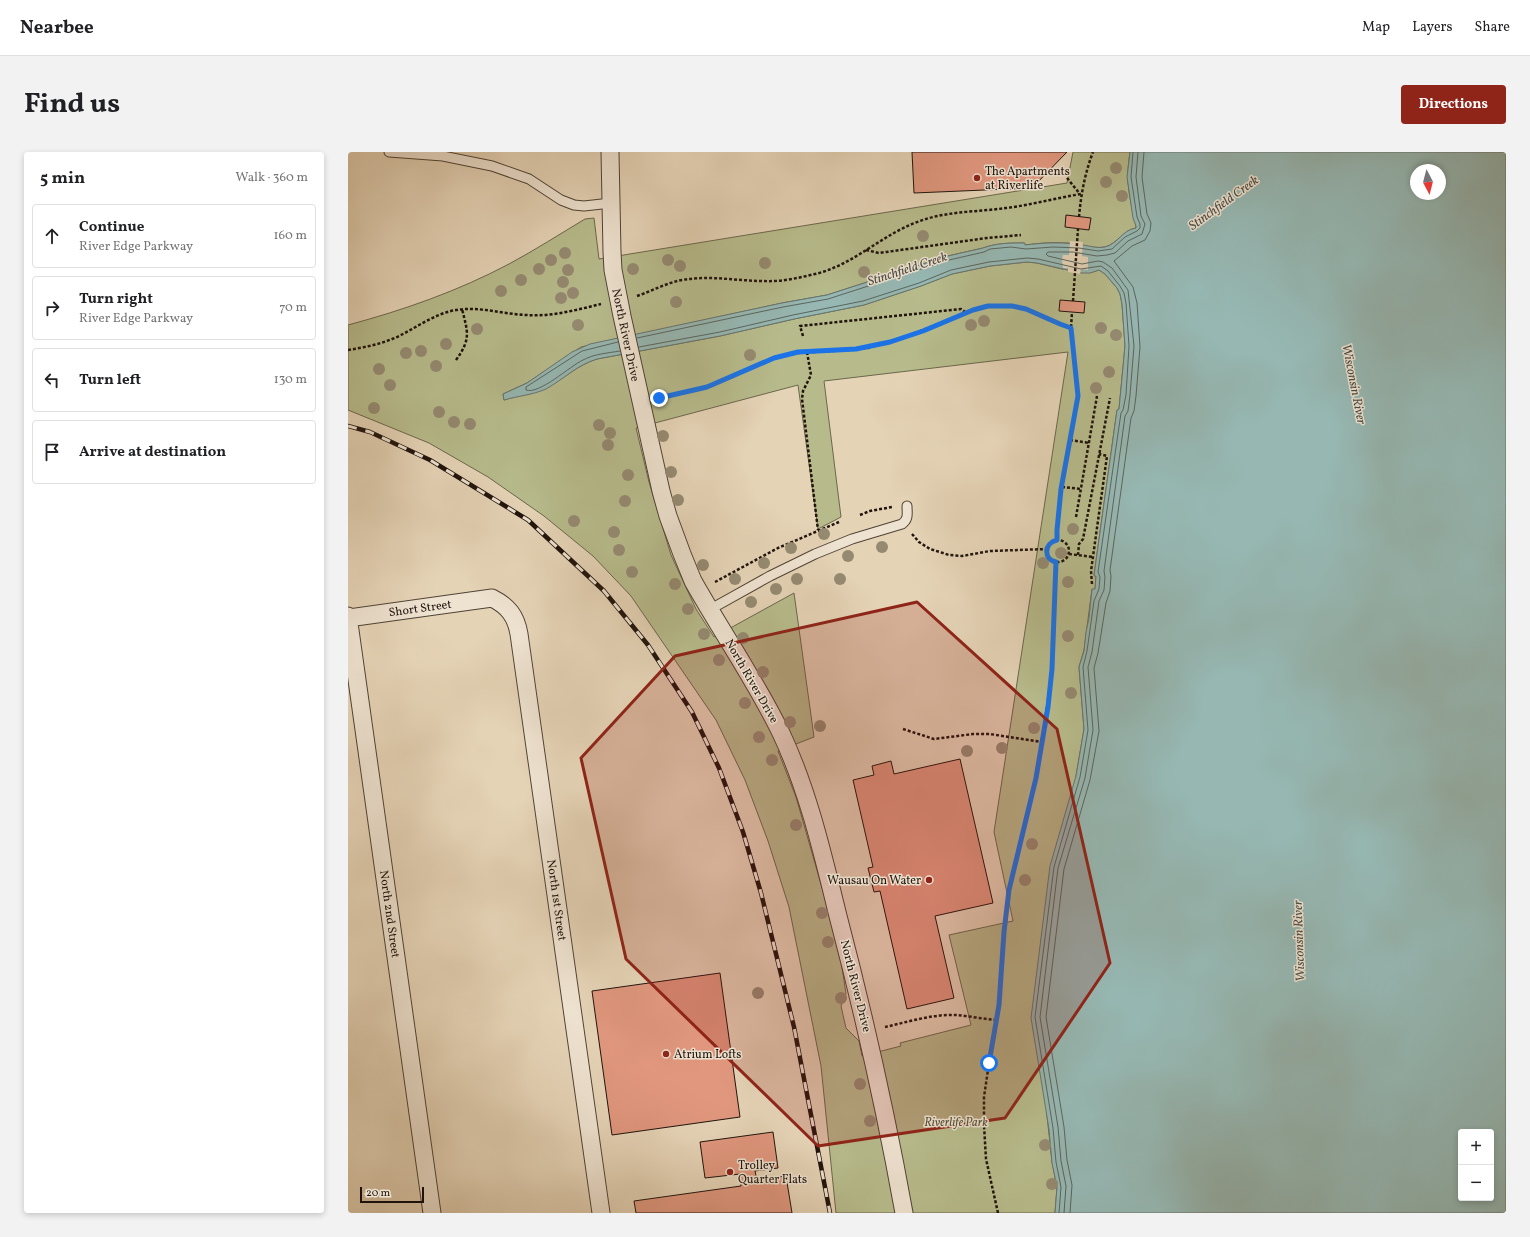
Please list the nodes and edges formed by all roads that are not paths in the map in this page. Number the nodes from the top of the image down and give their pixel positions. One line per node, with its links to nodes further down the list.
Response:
1 (389, 152): 3 (lane)
2 (610, 152): 3 (street, North River Drive)
3 (611, 203): 6 (street, North River Drive)
4 (906, 506): 6 (lane)
5 (492, 598): 7 (street, Short Street); 9 (street, North 1st Street)
6 (709, 610): 10 (street, North River Drive)
7 (348, 617): 8 (street, North 2nd Street)
8 (432, 1213)
9 (601, 1213)
10 (904, 1213)

